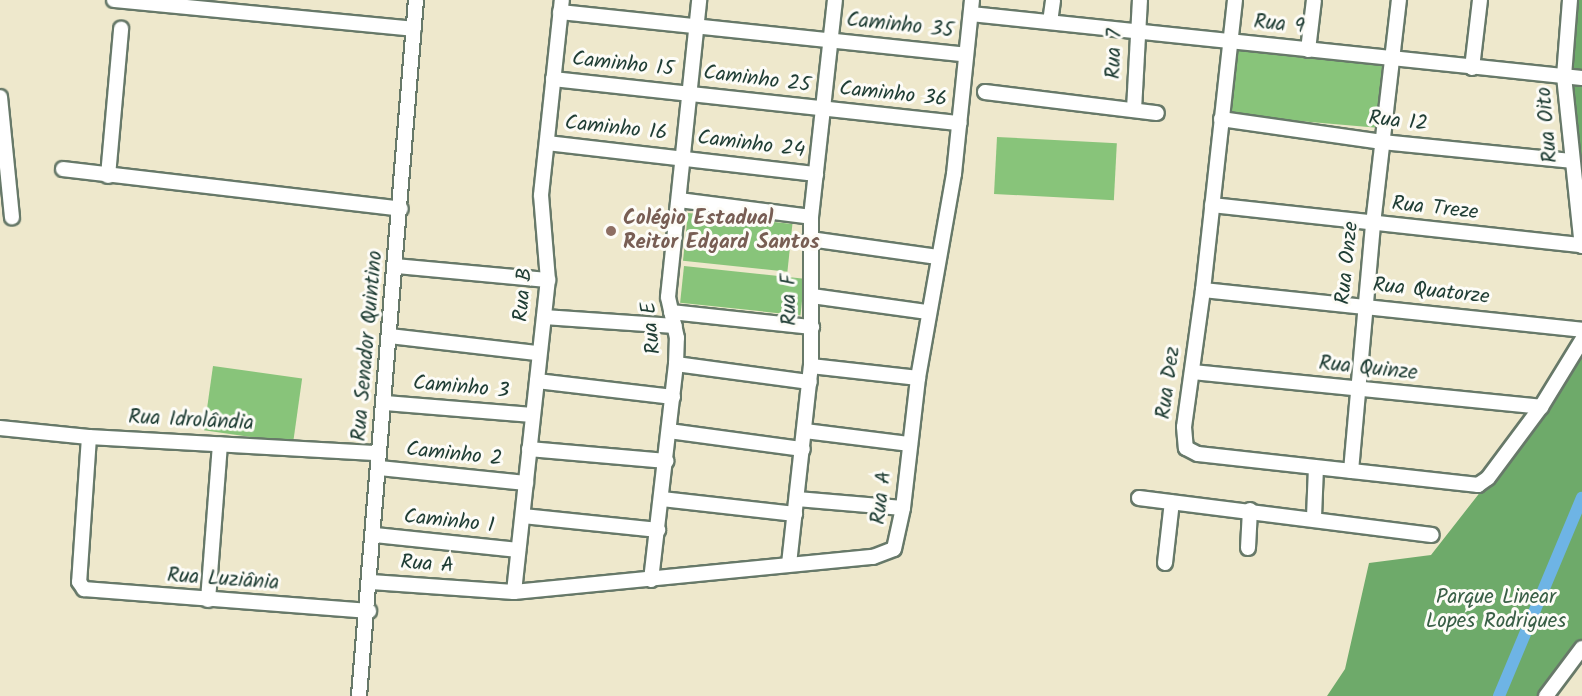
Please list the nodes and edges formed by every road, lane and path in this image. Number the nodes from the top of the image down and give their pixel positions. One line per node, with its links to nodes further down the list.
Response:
1 (114, 0): 17 (street)
2 (416, 0): 17 (street, Rua Senador Quintino)
3 (699, 0): 15 (street, Rua E)
4 (835, 0): 19 (street, Rua F)
5 (1053, 0): 14 (street)
6 (1140, 0): 18 (street, Rua 7)
7 (1235, 0): 20 (street, Rua Dez)
8 (1314, 0): 21 (street)
9 (1399, 0): 23 (street, Rua Onze)
10 (1480, 0): 24 (street)
11 (1569, 0): 25 (street, Rua Oito)
12 (561, 6): 15 (street, Caminho 35); 27 (street, Rua B)
13 (971, 7): 14 (street, Rua 9); 22 (street, Rua A)
14 (1050, 22): 18 (street, Rua 9)
15 (696, 24): 19 (street, Caminho 35); 29 (street, Rua E)
16 (121, 29): 42 (street)
17 (414, 29): 45 (street, Rua Senador Quintino)
18 (1136, 32): 20 (street, Rua 9); 32 (street, Rua 7)
19 (830, 39): 22 (street, Caminho 35); 31 (street, Rua F)
20 (1231, 41): 21 (street, Rua 9); 34 (street, Rua Dez)
21 (1308, 50): 23 (street, Rua 9)
22 (966, 55): 35 (street, Rua A)
23 (1392, 59): 24 (street, Rua 9); 36 (street, Rua Onze)
24 (1472, 68): 25 (street, Rua 9)
25 (1564, 76): 26 (street, Rua 9); 39 (street, Rua Oito)
26 (1582, 78)
27 (553, 79): 29 (street, Caminho 15); 37 (street, Rua B)
28 (985, 92): 32 (street)
29 (688, 93): 31 (street, Caminho 25); 38 (street, Rua E)
30 (0, 97): 46 (street)
31 (822, 108): 35 (street, Caminho 36); 41 (street, Rua F)
32 (1134, 111): 33 (street)
33 (1157, 113)
34 (1221, 119): 36 (street, Rua 12); 44 (street, Rua Dez)
35 (960, 123): 51 (street, Rua A)
36 (1382, 142): 39 (street, Rua 12); 48 (street, Rua Onze)
37 (547, 143): 38 (street, Caminho 16); 53 (street, Rua B)
38 (681, 157): 41 (street, Caminho 24); 43 (street, Rua E)
39 (1571, 160): 50 (street, Rua Oito)
40 (63, 169): 42 (street)
41 (816, 174): 47 (street, Rua F)
42 (108, 176): 45 (street)
43 (679, 200): 47 (street); 59 (street, Rua E)
44 (1212, 205): 48 (street, Rua Treze); 54 (street, Rua Dez)
45 (401, 209): 52 (street, Rua Senador Quintino)
46 (12, 217)
47 (811, 217): 49 (street, Rua F)
48 (1373, 224): 50 (street, Rua Treze); 56 (street, Rua Onze)
49 (810, 239): 51 (street); 55 (street, Rua F)
50 (1582, 245)
51 (938, 257): 57 (street, Rua A)
52 (396, 266): 53 (street); 62 (street, Rua Senador Quintino)
53 (548, 280): 58 (street, Rua B)
54 (1203, 290): 56 (street, Rua Quatorze); 67 (street, Rua Dez)
55 (812, 296): 57 (street); 60 (street, Rua F)
56 (1365, 306): 61 (street, Rua Quatorze); 71 (street, Rua Onze)
57 (928, 312): 68 (street, Rua A)
58 (544, 317): 59 (street); 64 (street, Rua B)
59 (673, 319): 60 (street); 65 (street, Rua E)
60 (812, 327): 66 (street, Rua F)
61 (1582, 330)
62 (390, 336): 64 (street); 73 (street, Rua Senador Quintino)
63 (1582, 339): 74 (street)
64 (538, 353): 69 (street, Rua B)
65 (676, 364): 70 (street); 72 (street, Rua E)
66 (811, 366): 68 (street); 70 (street, Rua F)
67 (1192, 372): 71 (street, Rua Quinze); 87 (street, Rua Dez)
68 (918, 378): 81 (street, Rua A)
69 (537, 381): 72 (street); 75 (street, Rua B)
70 (810, 382): 78 (street, Rua F)
71 (1359, 389): 74 (street, Rua Quinze); 88 (street, Rua Onze)
72 (673, 397): 77 (street, Rua E)
73 (386, 403): 75 (street, Caminho 3); 84 (street, Rua Senador Quintino)
74 (1540, 407): 88 (street, Rua Dez)
75 (532, 416): 82 (street, Rua B)
76 (0, 428): 79 (street, Rua Idrolândia)
77 (669, 431): 83 (street); 85 (street, Rua E)
78 (805, 431): 81 (street); 83 (street, Rua F)
79 (89, 437): 80 (street, Rua Idrolândia); 109 (street, Rua Luziânia)
80 (220, 444): 84 (street, Rua Idrolândia); 109 (street)
81 (910, 444): 94 (street, Rua A)
82 (529, 449): 85 (street); 89 (street, Rua B)
83 (803, 449): 92 (street, Rua F)
84 (379, 453): 86 (street, Rua Senador Quintino)
85 (666, 461): 91 (street, Rua E)
86 (379, 468): 89 (street, Caminho 2); 100 (street, Rua Senador Quintino)
87 (1316, 468): 88 (street, Rua Dez); 98 (street)
88 (1351, 471)
89 (526, 483): 97 (street, Rua B)
90 (1139, 498): 93 (street)
91 (662, 499): 96 (street); 99 (street, Rua E)
92 (797, 499): 94 (street); 96 (street, Rua F)
93 (1172, 502): 95 (street); 104 (street)
94 (903, 508): 105 (street, Rua A)
95 (1250, 510): 98 (street); 102 (street)
96 (795, 514): 105 (street, Rua F)
97 (523, 516): 99 (street); 103 (street, Rua B)
98 (1314, 517): 101 (street)
99 (658, 530): 106 (street, Rua E)
100 (375, 535): 103 (street, Caminho 1); 107 (street, Rua Senador Quintino)
101 (1432, 535)
102 (1248, 548)
103 (518, 550): 108 (street, Rua B)
104 (1165, 563)
105 (789, 564): 106 (street, Rua A)
106 (651, 580): 108 (street, Rua A)
107 (371, 582): 108 (street, Rua A); 110 (street, Rua Senador Quintino)
108 (514, 592)
109 (208, 600): 110 (street, Rua Luziânia)
110 (369, 611): 112 (street, Rua Senador Quintino)
111 (1582, 648): 113 (street)
112 (359, 696)
113 (1546, 696)

